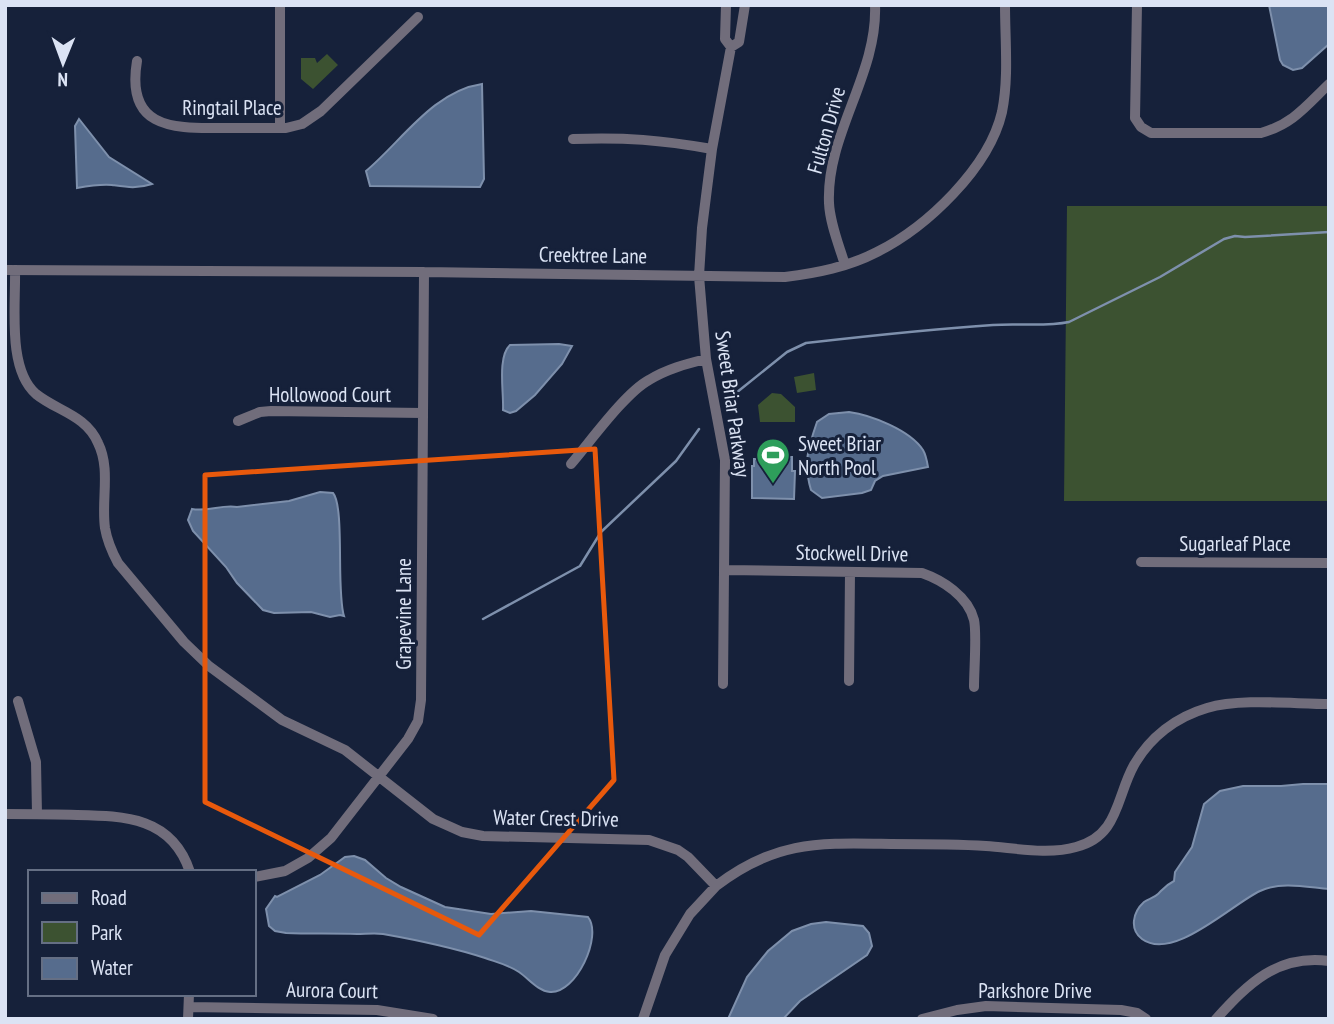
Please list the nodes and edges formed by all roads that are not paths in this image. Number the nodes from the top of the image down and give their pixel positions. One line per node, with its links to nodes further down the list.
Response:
1 (280, 5): 11 (street)
2 (726, 5): 8 (street, Sweet Briar Parkway)
3 (745, 5): 8 (street, Sweet Briar Parkway)
4 (875, 5): 14 (street, Fulton Drive)
5 (1005, 5): 14 (street, Creektree Lane)
6 (1137, 5): 10 (street)
7 (418, 17): 11 (street, Ringtail Place)
8 (731, 47): 13 (street, Sweet Briar Parkway)
9 (137, 61): 11 (street, Ringtail Place)
10 (1329, 84)
11 (280, 128)
12 (573, 139): 13 (street)
13 (712, 149): 17 (street, Sweet Briar Parkway)
14 (845, 265): 17 (street, Creektree Lane)
15 (10, 270): 16 (street, Creektree Lane); 31 (street, Water Crest Drive)
16 (424, 272): 17 (street, Creektree Lane); 19 (street, Grapevine Lane)
17 (699, 276): 18 (street, Sweet Briar Parkway)
18 (706, 359): 21 (street); 24 (street, Sweet Briar Parkway)
19 (423, 414): 20 (street, Hollowood Court); 31 (street, Grapevine Lane)
20 (238, 421)
21 (571, 464)
22 (1141, 562): 23 (street, Sugarleaf Place)
23 (1329, 563)
24 (725, 570): 25 (street, Stockwell Drive); 27 (street, Sweet Briar Parkway)
25 (850, 572): 26 (street); 28 (street, Stockwell Drive)
26 (849, 681)
27 (723, 684)
28 (974, 687)
29 (18, 701): 33 (street)
30 (1329, 704): 36 (street)
31 (380, 776): 35 (street, Grapevine Lane); 36 (street, Water Crest Drive)
32 (5, 814): 33 (street)
33 (37, 814): 34 (street)
34 (189, 870)
35 (256, 877)
36 (716, 886): 40 (street)
37 (1329, 961): 43 (street)
38 (188, 1013): 39 (street, Aurora Court)
39 (433, 1019)
40 (643, 1019)
41 (922, 1019): 42 (street, Parkshore Drive)
42 (1146, 1019)
43 (1216, 1019)

